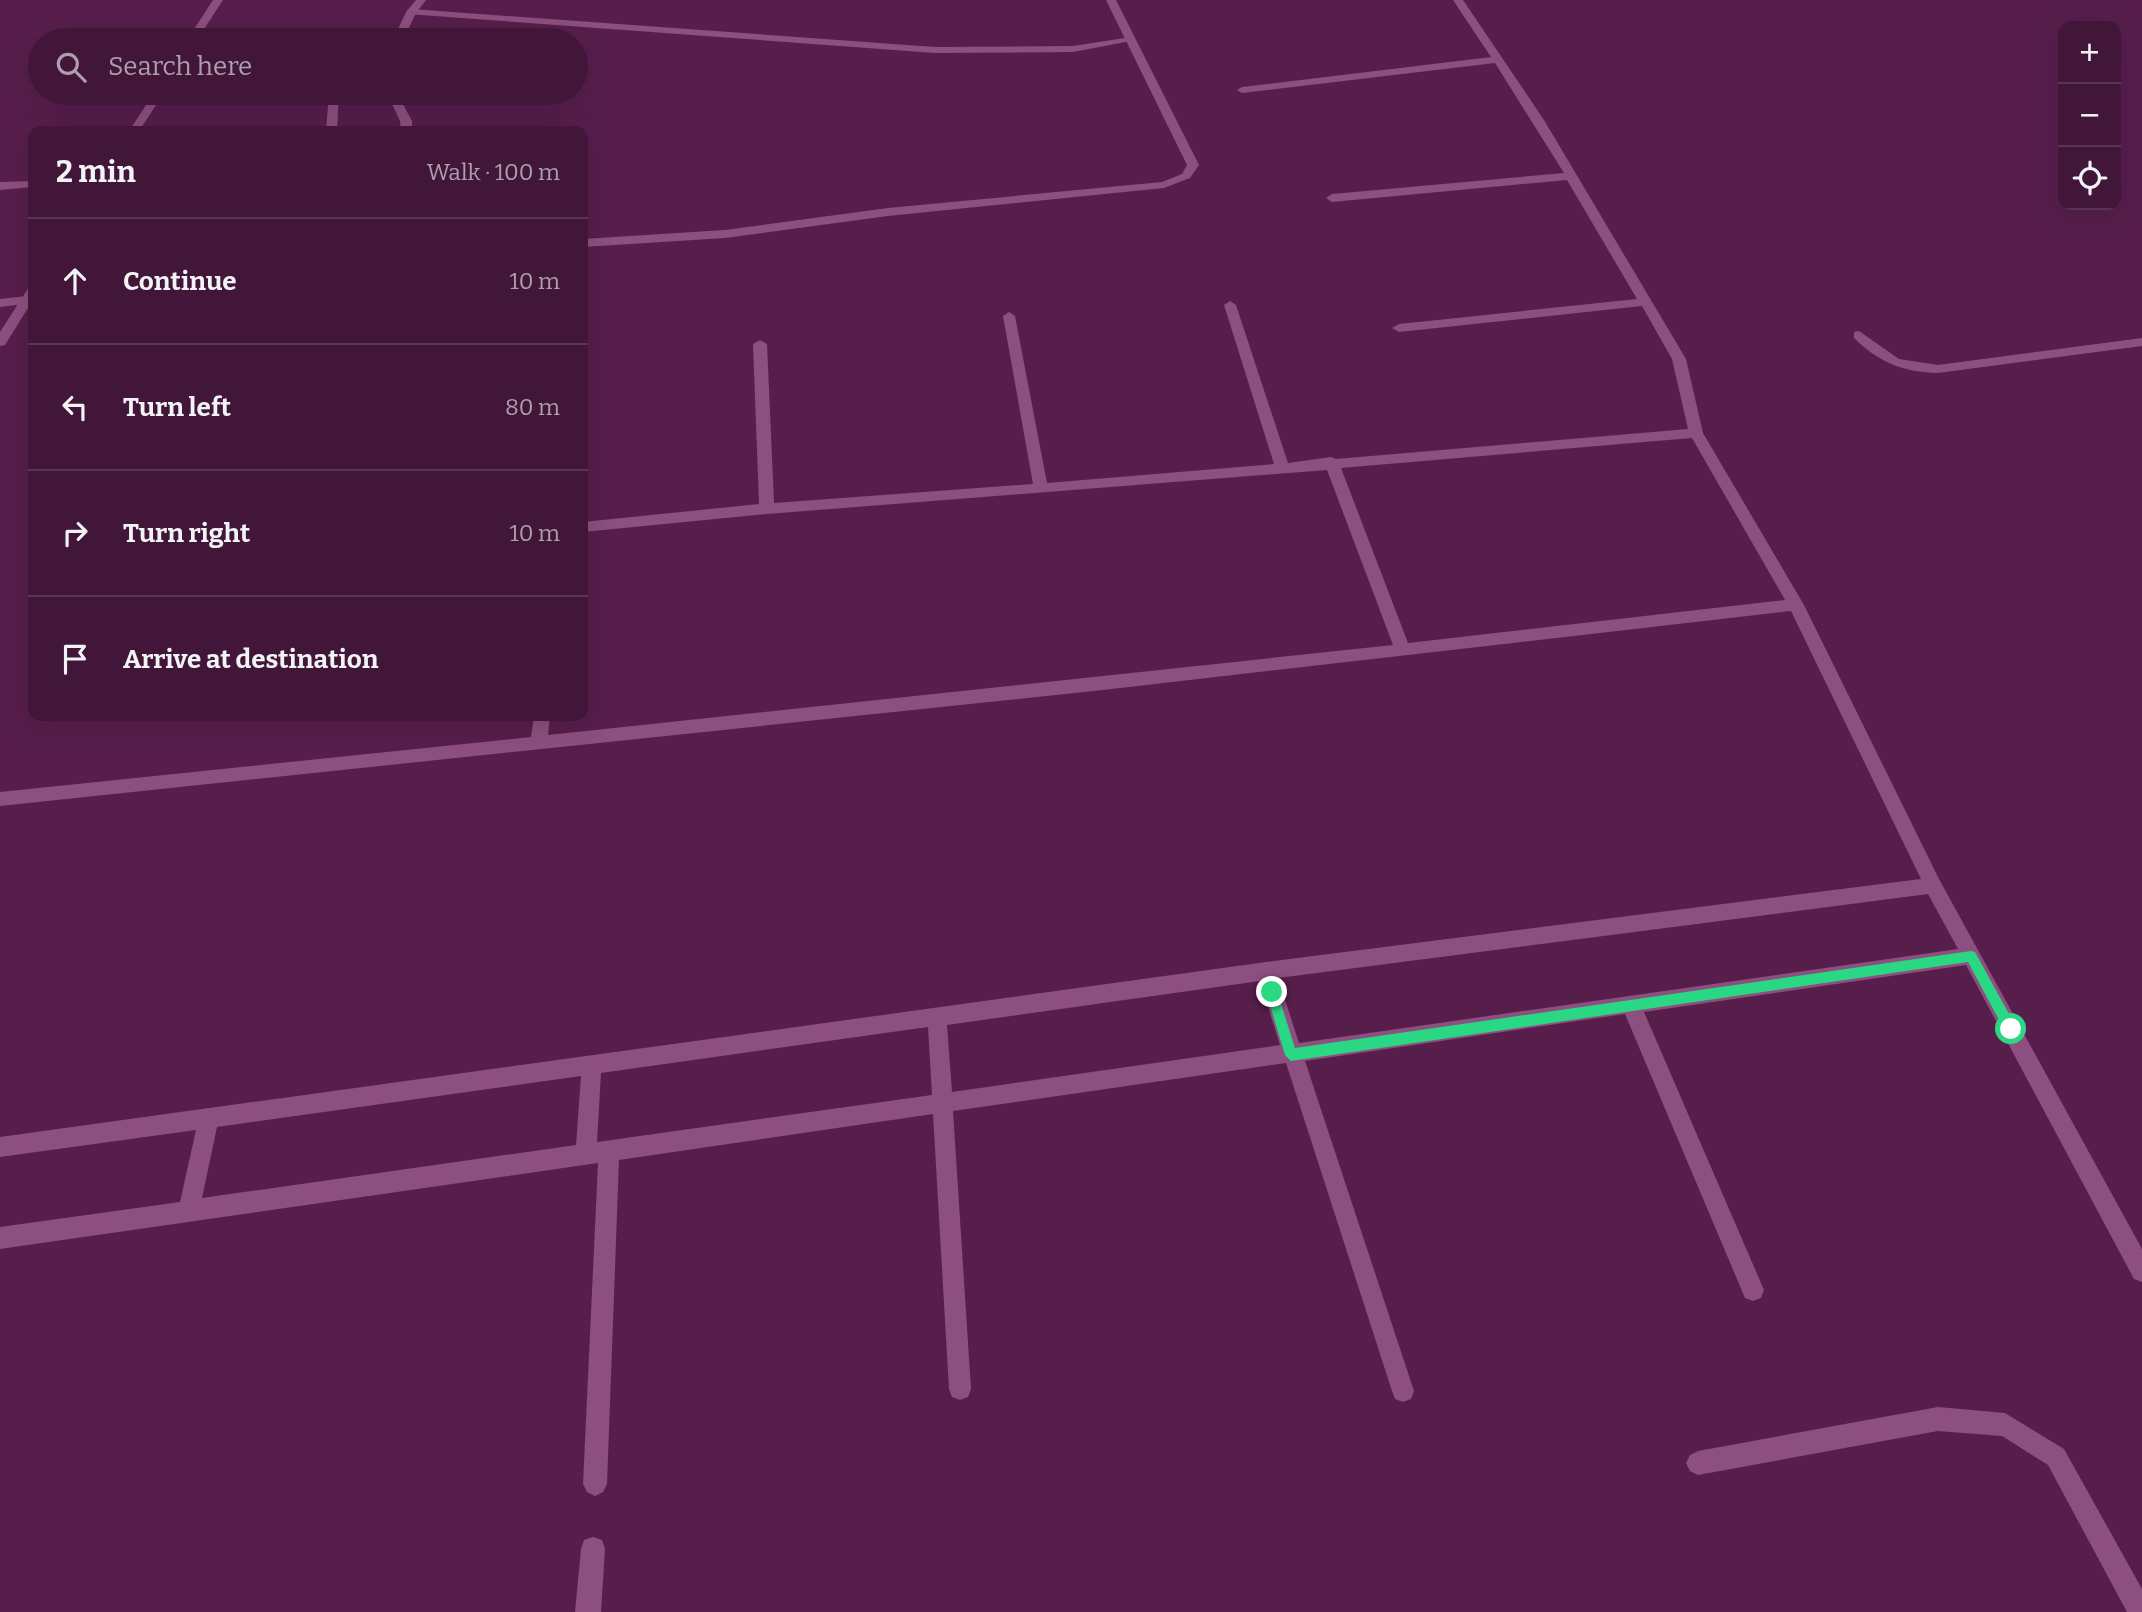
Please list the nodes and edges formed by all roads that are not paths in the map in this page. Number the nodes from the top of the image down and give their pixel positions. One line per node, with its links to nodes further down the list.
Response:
1 (218, 0): 6 (street)
2 (421, 0): 5 (street)
3 (1111, 0): 8 (street)
4 (1458, 0): 9 (street)
5 (411, 12): 7 (street); 8 (street)
6 (200, 28)
7 (404, 28)
8 (1131, 40): 21 (street)
9 (1499, 59): 10 (street); 17 (street)
10 (1242, 90)
11 (151, 105): 14 (street)
12 (333, 105): 15 (street)
13 (398, 105): 16 (street)
14 (137, 126)
15 (332, 126)
16 (406, 126)
17 (1570, 176): 20 (street); 24 (street)
18 (28, 184): 19 (street)
19 (0, 186)
20 (1332, 198)
21 (588, 243)
22 (28, 296): 25 (street)
23 (28, 298): 30 (street)
24 (1645, 302): 28 (street); 33 (street)
25 (0, 303)
26 (1230, 305): 35 (street)
27 (1009, 316): 36 (street)
28 (1399, 328)
29 (1859, 335): 31 (street)
30 (0, 342)
31 (2142, 342)
32 (760, 344): 37 (street)
33 (1696, 433): 34 (street); 39 (street)
34 (1331, 462): 35 (street); 40 (street)
35 (1282, 468): 36 (street)
36 (1041, 489): 37 (street)
37 (767, 509): 38 (street)
38 (588, 527)
39 (1796, 605): 40 (street); 44 (street)
40 (1403, 650): 42 (street)
41 (541, 721): 42 (street)
42 (538, 743): 43 (street)
43 (0, 799)
44 (1933, 885): 45 (street); 46 (street)
45 (1971, 956): 47 (street); 58 (street)
46 (1266, 971): 48 (street); 49 (street)
47 (1630, 1005): 49 (street); 59 (street)
48 (937, 1017): 50 (street); 51 (street)
49 (1291, 1055): 51 (street); 61 (street)
50 (592, 1065): 52 (street); 55 (street)
51 (943, 1102): 54 (street); 60 (street)
52 (209, 1118): 53 (street); 56 (street)
53 (0, 1147)
54 (610, 1150): 55 (street); 63 (street)
55 (586, 1153): 56 (street)
56 (189, 1211): 57 (street)
57 (0, 1238)
58 (2142, 1270)
59 (1753, 1290)
60 (960, 1389)
61 (1403, 1391)
62 (1698, 1463): 66 (street)
63 (595, 1484)
64 (593, 1549): 65 (street)
65 (588, 1612)
66 (2141, 1612)

